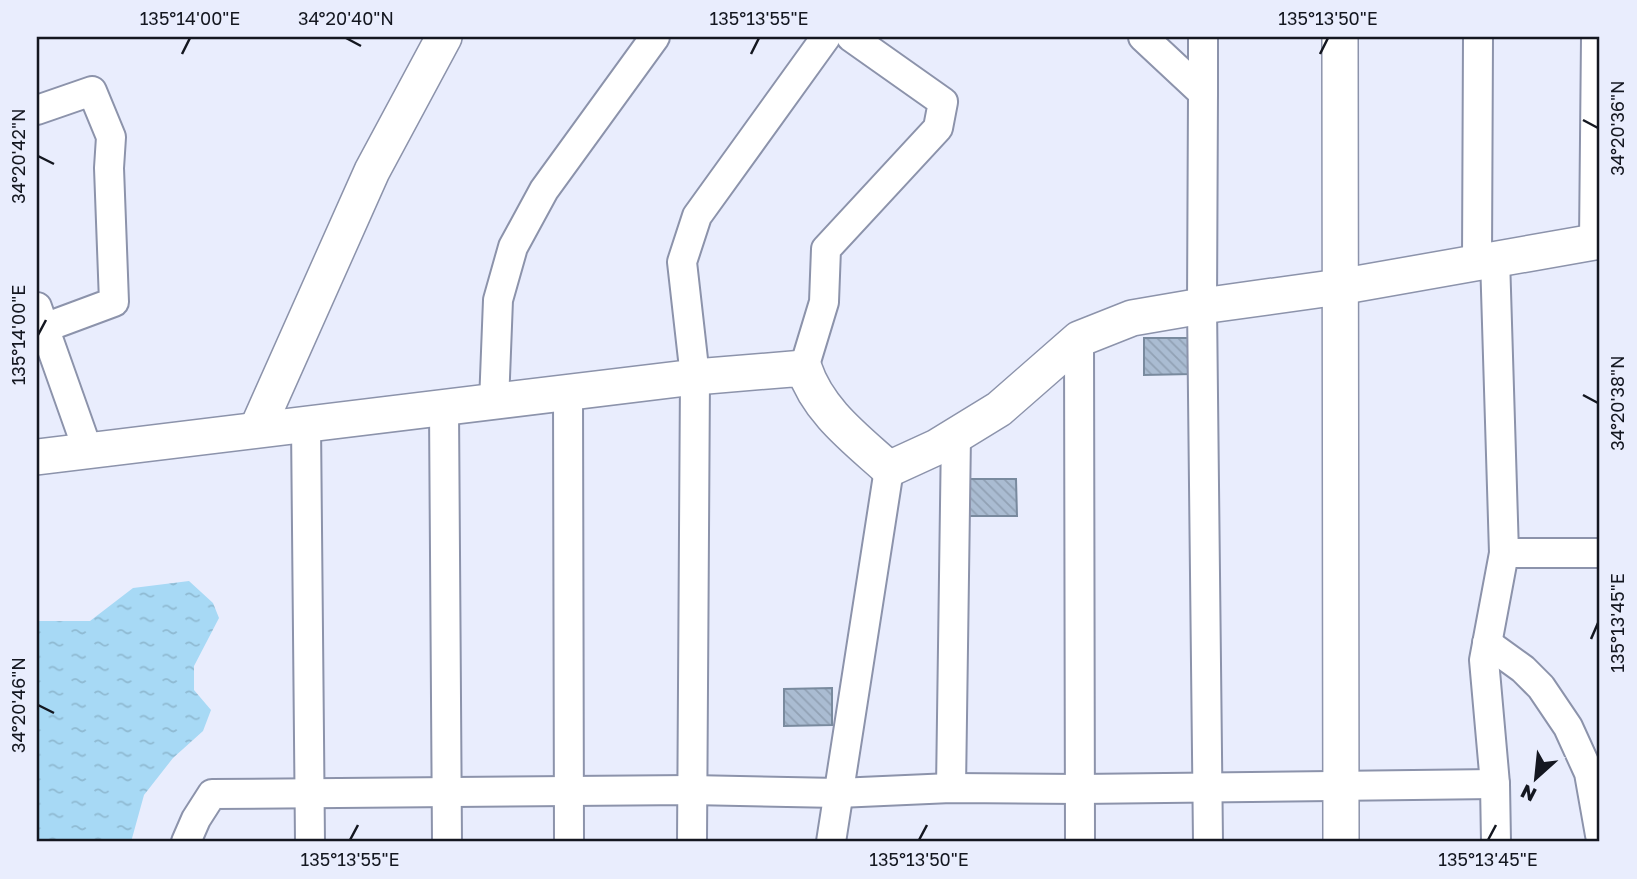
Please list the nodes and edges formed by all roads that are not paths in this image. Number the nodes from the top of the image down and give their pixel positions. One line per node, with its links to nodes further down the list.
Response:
1 (444, 37): 24 (street)
2 (656, 37): 21 (street)
3 (826, 37): 19 (street)
4 (851, 37): 18 (street)
5 (1143, 37): 10 (street)
6 (1203, 37): 10 (street)
7 (1340, 37): 14 (street)
8 (1478, 37): 13 (street)
9 (1596, 37): 12 (street)
10 (1203, 93): 15 (street)
11 (37, 110): 16 (street)
12 (1597, 241): 13 (street)
13 (1486, 259): 14 (street); 30 (street)
14 (1339, 287): 15 (street); 32 (street)
15 (1202, 306): 17 (street); 34 (street)
16 (41, 318): 26 (street)
17 (1079, 339): 25 (street); 36 (street)
18 (804, 368): 19 (street); 28 (street)
19 (695, 377): 20 (street); 37 (street)
20 (568, 393): 21 (street); 38 (street)
21 (494, 402): 22 (street)
22 (444, 408): 23 (street); 40 (street)
23 (306, 424): 24 (street); 39 (street)
24 (257, 429): 26 (street)
25 (956, 435): 28 (street); 35 (street)
26 (88, 451): 27 (street)
27 (37, 457)
28 (889, 469): 41 (street)
29 (1600, 553): 30 (street)
30 (1504, 554): 31 (street)
31 (1487, 643): 33 (street); 42 (street)
32 (1340, 784): 33 (street); 34 (street); 51 (street)
33 (1495, 784): 52 (street)
34 (1208, 786): 36 (street); 50 (street)
35 (951, 788): 36 (street); 41 (street)
36 (1080, 789): 49 (street)
37 (691, 790): 38 (street); 41 (street); 47 (street)
38 (569, 791): 40 (street); 46 (street)
39 (310, 792): 40 (street); 43 (street); 44 (street)
40 (447, 793): 45 (street)
41 (838, 793): 48 (street)
42 (1600, 835)
43 (186, 842)
44 (310, 842)
45 (447, 842)
46 (569, 842)
47 (692, 842)
48 (831, 842)
49 (1080, 842)
50 (1208, 842)
51 (1341, 842)
52 (1496, 842)

